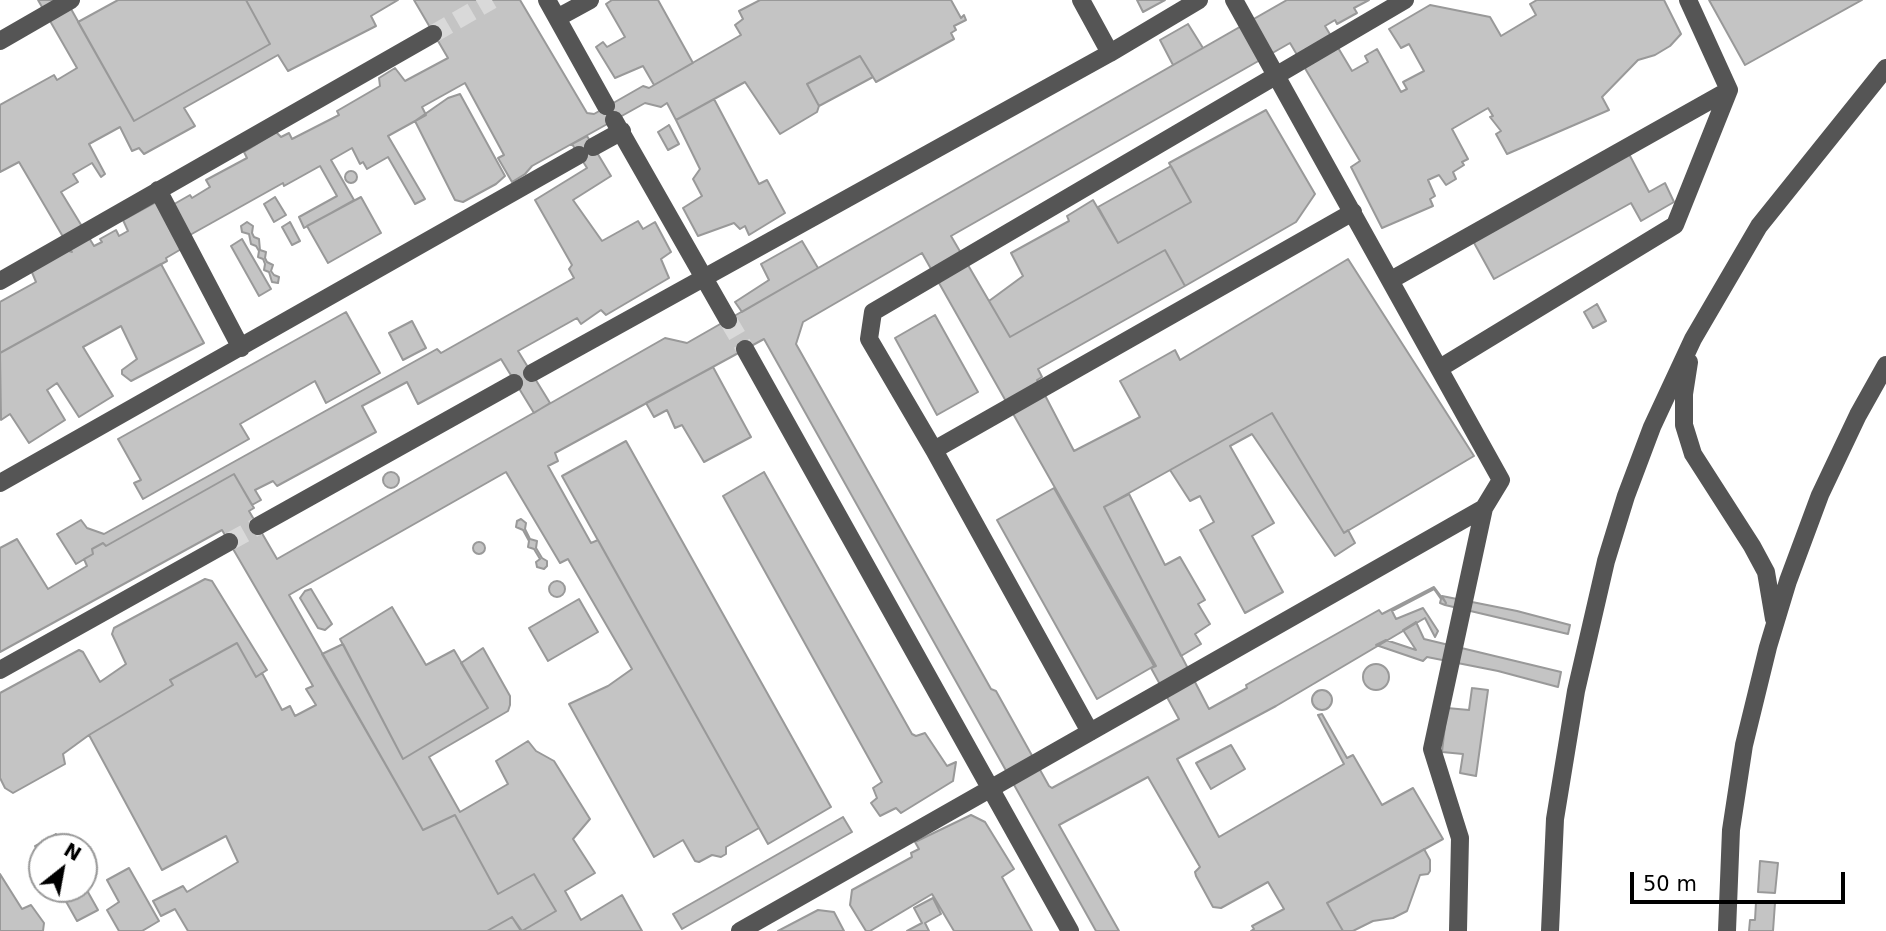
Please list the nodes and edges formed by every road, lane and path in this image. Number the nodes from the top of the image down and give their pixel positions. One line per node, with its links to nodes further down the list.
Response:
1 (71, 0): 11 (lane)
2 (547, 0): 9 (lane)
3 (590, 0): 9 (lane)
4 (1081, 0): 12 (lane)
5 (1199, 0): 12 (lane)
6 (1234, 0): 14 (lane)
7 (1405, 0): 14 (lane)
8 (1688, 0): 15 (lane)
9 (557, 18): 16 (lane)
10 (433, 34): 17 (lane)
11 (0, 41)
12 (1110, 53): 19 (lane)
13 (1886, 68): 23 (lane)
14 (1276, 75): 18 (lane); 30 (lane)
15 (1729, 90): 20 (lane); 26 (lane)
16 (614, 119): 19 (lane); 24 (lane)
17 (158, 190): 21 (lane); 24 (lane)
18 (1353, 212): 20 (lane); 30 (lane)
19 (704, 277): 22 (lane); 27 (lane)
20 (1391, 280): 26 (lane)
21 (0, 281)
22 (728, 320)
23 (1693, 340): 35 (lane); 42 (lane)
24 (241, 348): 31 (lane)
25 (745, 349): 38 (lane)
26 (1440, 368): 32 (lane)
27 (532, 373)
28 (1884, 374): 35 (lane)
29 (514, 383): 33 (lane)
30 (934, 450): 37 (lane)
31 (0, 484)
32 (1484, 508): 37 (lane); 41 (lane)
33 (258, 526)
34 (229, 542): 36 (lane)
35 (1774, 626): 43 (lane)
36 (0, 670)
37 (1090, 732): 38 (lane)
38 (989, 789): 39 (lane); 40 (lane)
39 (740, 931)
40 (1070, 931)
41 (1458, 931)
42 (1550, 931)
43 (1727, 931)

